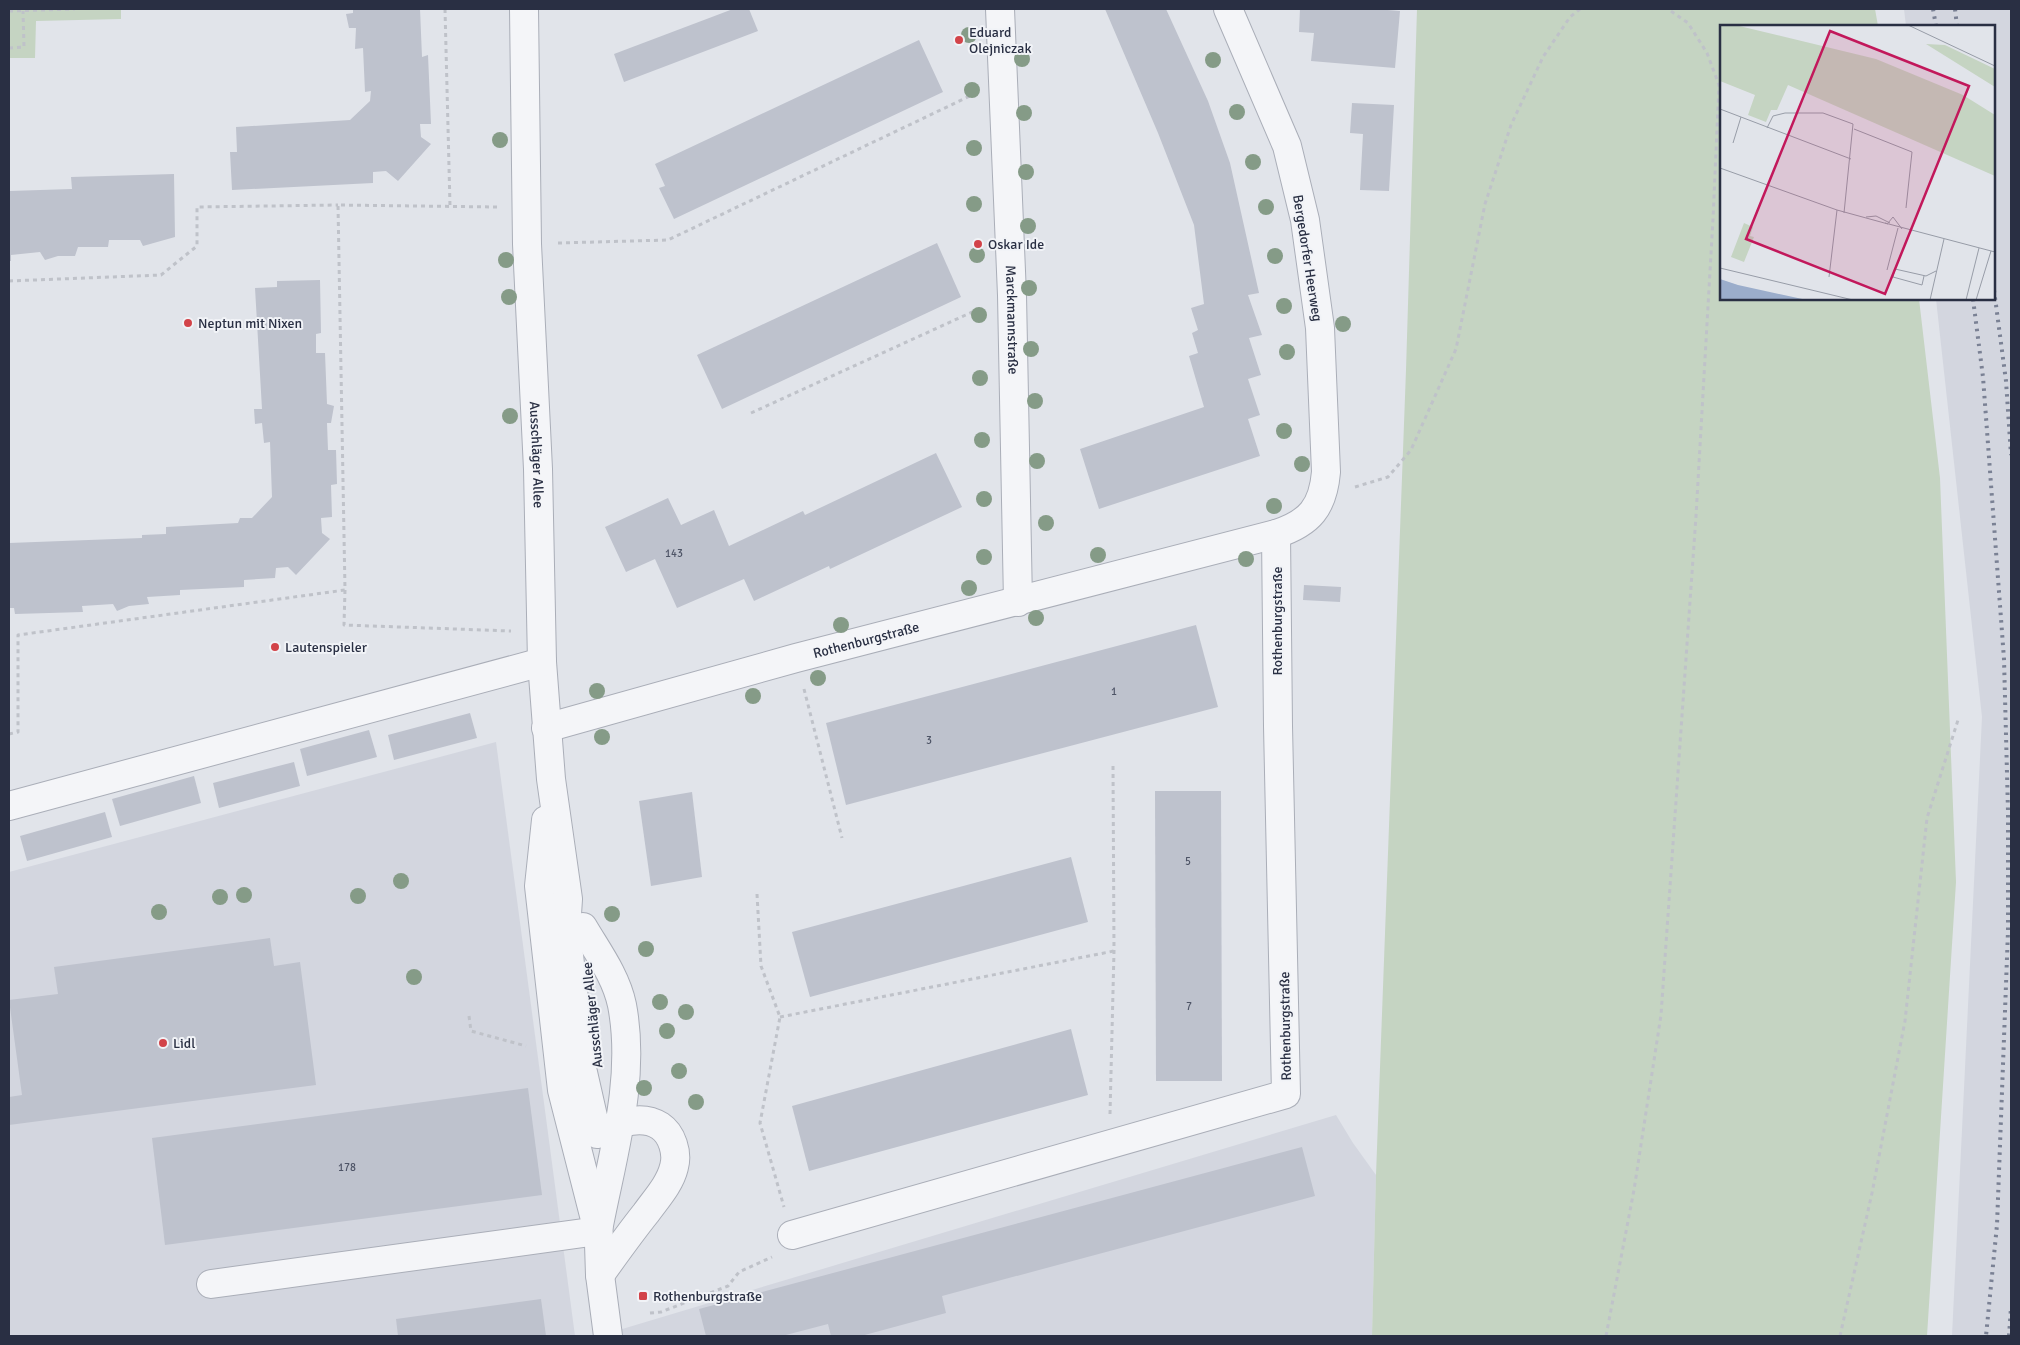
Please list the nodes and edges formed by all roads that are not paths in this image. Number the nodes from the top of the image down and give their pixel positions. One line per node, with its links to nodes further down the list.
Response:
1 (524, 9): 7 (street, Ausschläger Allee)
2 (1000, 9): 6 (street, Marckmannstraße)
3 (1228, 9): 4 (street, Bergedorfer Heerweg)
4 (1324, 490): 5 (street, Rothenburgstraße)
5 (1276, 534): 6 (street, Rothenburgstraße); 14 (street, Rothenburgstraße)
6 (1018, 602): 8 (street, Rothenburgstraße)
7 (542, 662): 8 (street, Ausschläger Allee); 10 (street)
8 (546, 728): 9 (street, Ausschläger Allee)
9 (551, 779): 11 (street, Ausschläger Allee); 13 (street)
10 (9, 806)
11 (568, 899): 12 (street, Ausschläger Allee); 12 (street, Ausschläger Allee)
12 (608, 1128): 13 (street, Ausschläger Allee); 15 (street)
13 (598, 1231): 15 (street, Ausschläger Allee); 16 (street)
14 (792, 1236)
15 (600, 1275): 17 (street, Ausschläger Allee)
16 (211, 1284)
17 (608, 1336)

